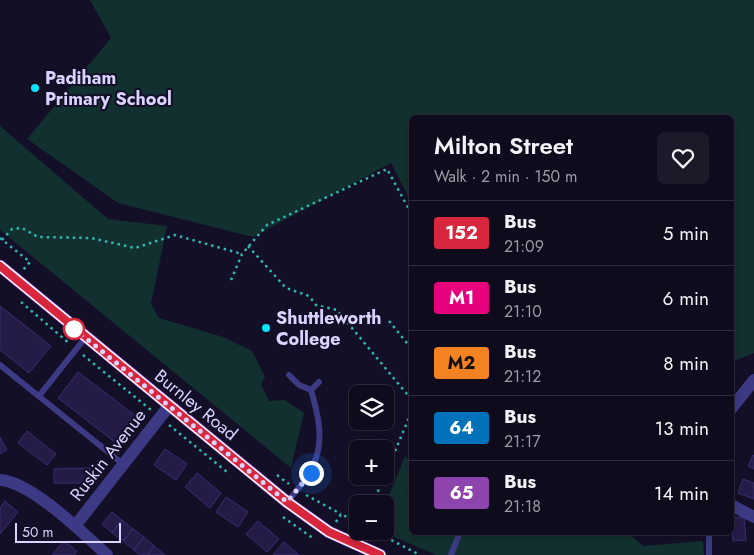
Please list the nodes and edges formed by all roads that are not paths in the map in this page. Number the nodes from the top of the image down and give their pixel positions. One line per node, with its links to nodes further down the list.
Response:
1 (0, 266): 2 (main road, Burnley Road)
2 (85, 338): 8 (lane); 10 (main road, Burnley Road)
3 (0, 364): 8 (lane)
4 (289, 375): 7 (lane)
5 (754, 380): 9 (street)
6 (319, 382): 7 (lane)
7 (311, 390): 13 (lane)
8 (40, 396): 11 (lane)
9 (734, 405)
10 (169, 406): 11 (street, Ruskin Avenue); 13 (main road, Burnley Road)
11 (122, 464): 16 (street, Ruskin Avenue)
12 (0, 480): 16 (street, Ruskin Avenue)
13 (287, 502): 20 (main road, Burnley Road)
14 (734, 506): 15 (street)
15 (754, 517)
16 (75, 526): 19 (street)
17 (459, 535): 21 (lane)
18 (709, 535): 22 (lane)
19 (107, 555)
20 (380, 555)
21 (451, 555)
22 (709, 555)

